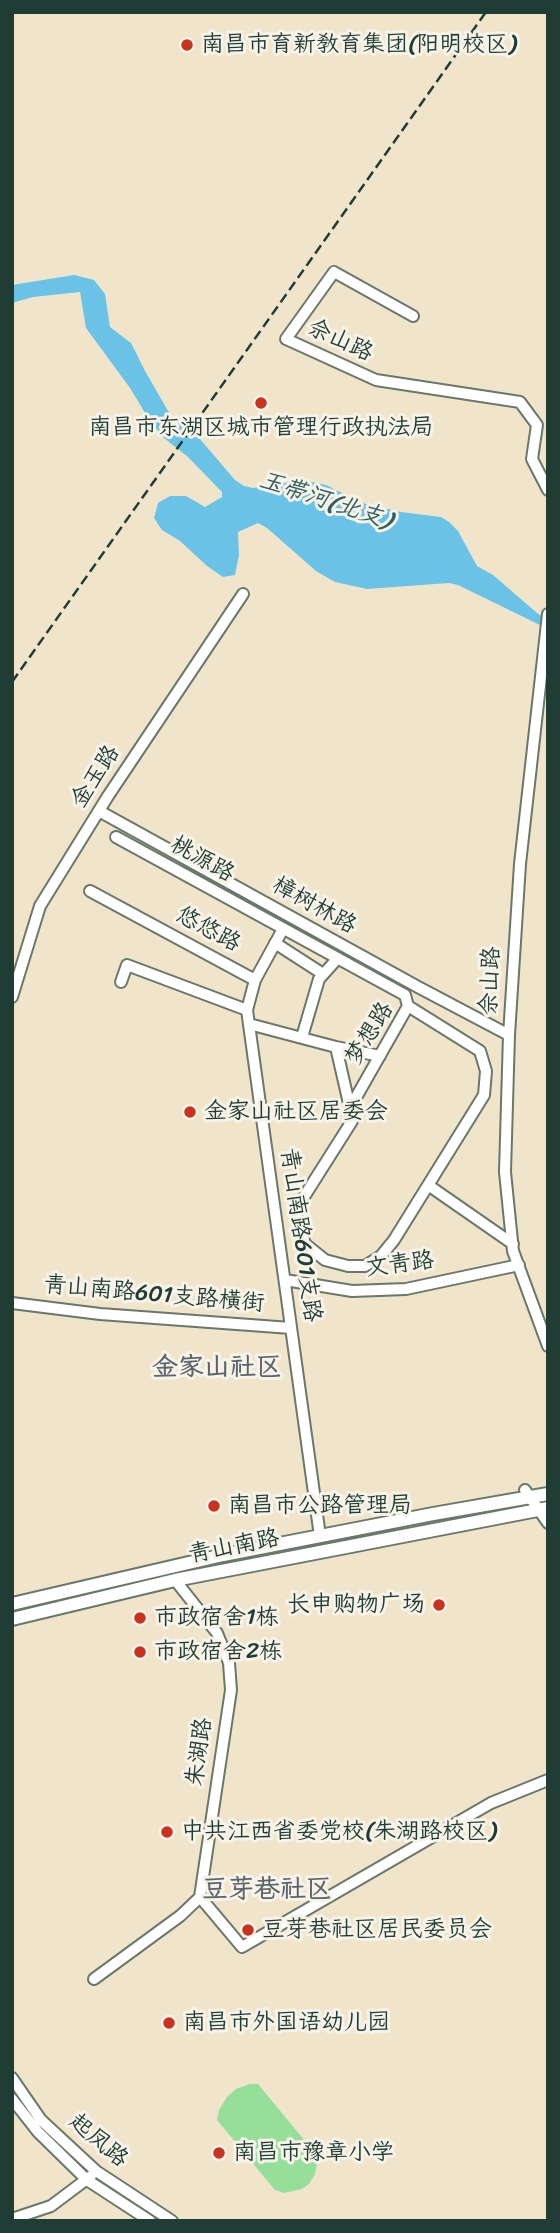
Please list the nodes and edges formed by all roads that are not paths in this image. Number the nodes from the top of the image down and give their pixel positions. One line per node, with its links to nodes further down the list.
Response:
1 (413, 316): 2 (street, 佘山路)
2 (542, 426): 3 (street, 佘山路)
3 (548, 490)
4 (243, 594): 6 (street, 金玉路)
5 (548, 614): 20 (street, 佘山路)
6 (99, 811): 15 (street, 樟树林路); 16 (street, 金玉路)
7 (116, 837): 9 (street, 桃源路)
8 (90, 891): 13 (street, 悠悠路)
9 (283, 929): 10 (street, 悠悠路); 11 (street, 桃源路)
10 (275, 943): 12 (street); 13 (street, 悠悠路)
11 (338, 958): 12 (street); 17 (street, 桃源路)
12 (323, 974): 21 (street)
13 (255, 979): 18 (street)
14 (121, 982): 18 (street)
15 (418, 988): 17 (street); 20 (street, 樟树林路)
16 (12, 997)
17 (408, 1006): 23 (street, 梦想路); 25 (street, 梦想路)
18 (247, 1010): 19 (street, 青山南路601支路)
19 (249, 1024): 21 (street); 28 (street, 青山南路601支路)
20 (509, 1035): 26 (street, 佘山路)
21 (302, 1037): 22 (street)
22 (335, 1047): 23 (street); 24 (street)
23 (380, 1056): 24 (street, 梦想路)
24 (350, 1108): 25 (street, 梦想路)
25 (428, 1185): 26 (street)
26 (513, 1244): 27 (street, 佘山路)
27 (519, 1265): 28 (street, 文青路); 31 (street, 佘山路)
28 (285, 1280): 30 (street, 青山南路601支路)
29 (12, 1303): 30 (street, 青山南路601支路横街)
30 (291, 1328): 36 (street, 青山南路601支路)
31 (548, 1346)
32 (548, 1486): 34 (main road, 青山南路)
33 (548, 1497): 34 (main road)
34 (534, 1501): 35 (street); 36 (main road, 青山南路); 37 (main road, 青山南路); 39 (main road)
35 (548, 1523)
36 (319, 1529): 38 (main road, 青山南路)
37 (174, 1580): 40 (main road, 青山南路); 42 (street, 朱湖路)
38 (12, 1597)
39 (12, 1606)
40 (12, 1619)
41 (548, 1780): 42 (street)
42 (200, 1896): 43 (street)
43 (94, 1979)
44 (12, 2078): 46 (street, 起凤路)
45 (12, 2099): 47 (street, 起凤路)
46 (96, 2171): 47 (street); 50 (street, 起凤路)
47 (87, 2180): 48 (street); 49 (street, 起凤路)
48 (12, 2219)
49 (150, 2221)
50 (172, 2221)

